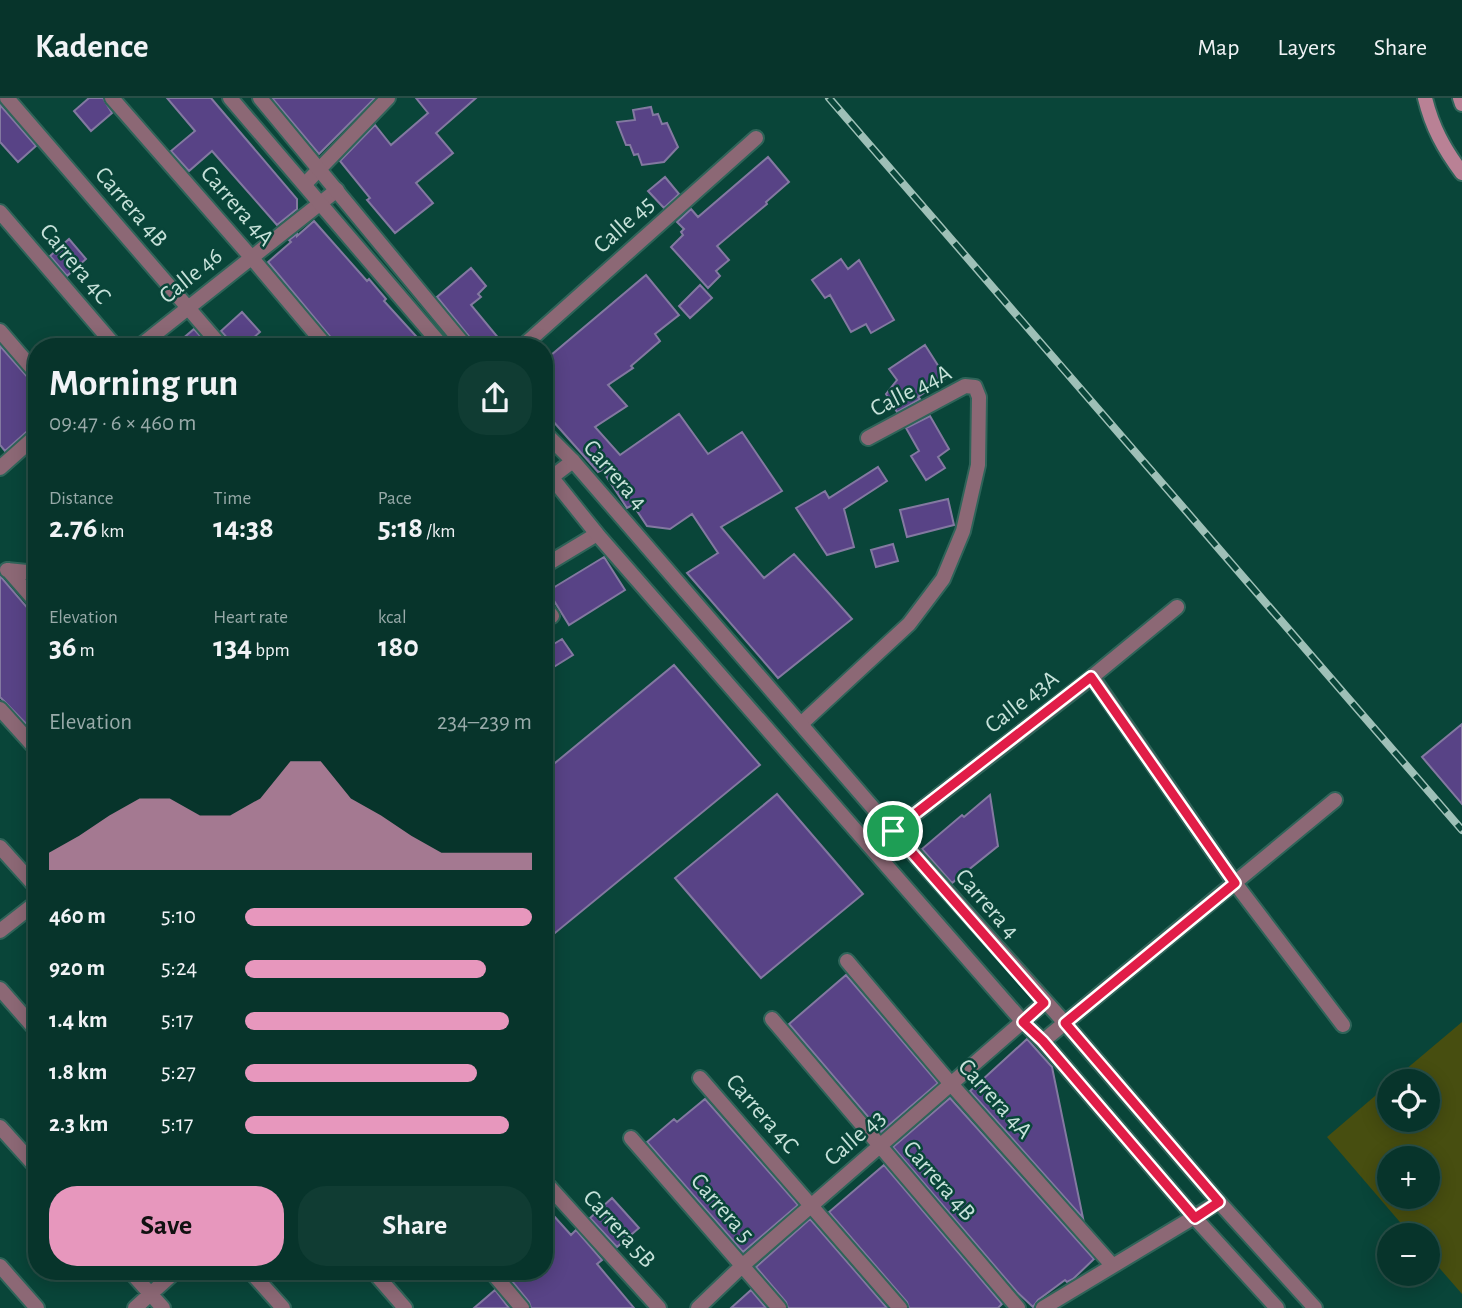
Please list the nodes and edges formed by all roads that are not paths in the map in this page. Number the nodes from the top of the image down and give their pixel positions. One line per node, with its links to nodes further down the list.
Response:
1 (7, 98): 17 (street, Carrera 4B)
2 (112, 98): 16 (street, Carrera 4A)
3 (230, 98): 12 (street)
4 (260, 98): 10 (street)
5 (388, 98): 10 (street)
6 (1425, 98): 11 (main road)
7 (1460, 98): 8 (main road)
8 (1462, 104)
9 (756, 138): 25 (street, Calle 45)
10 (319, 169): 12 (street); 13 (street)
11 (1462, 173)
12 (305, 184): 14 (street)
13 (337, 190): 14 (street, Calle 46); 24 (street)
14 (321, 203): 16 (street, Calle 46); 23 (street)
15 (0, 212): 19 (street, Carrera 4C)
16 (251, 257): 17 (street, Calle 46); 22 (street, Carrera 4A)
17 (188, 308): 20 (street, Calle 46); 21 (street, Carrera 4B)
18 (0, 331): 26 (street)
19 (108, 338)
20 (150, 338)
21 (214, 338)
22 (319, 338)
23 (435, 338)
24 (458, 338)
25 (532, 338)
26 (28, 364)
27 (868, 438): 42 (street, Calle 44A)
28 (553, 441): 30 (street, Carrera 4)
29 (28, 442): 31 (street)
30 (573, 461): 32 (street); 42 (street, Carrera 4)
31 (2, 463)
32 (553, 473)
33 (553, 483): 34 (street, Carrera 4)
34 (597, 534): 35 (street); 56 (street, Carrera 4)
35 (553, 561)
36 (4, 569): 37 (street); 38 (street)
37 (28, 572)
38 (28, 594)
39 (1177, 607): 40 (street, Calle 43A)
40 (1091, 677): 45 (street, Calle 43A); 48 (street)
41 (0, 709): 43 (street)
42 (801, 723): 45 (street, Carrera 4)
43 (28, 740)
44 (1335, 800): 48 (street)
45 (893, 831): 53 (street, Carrera 4)
46 (0, 847): 47 (street)
47 (28, 878)
48 (1235, 883): 57 (street); 58 (street)
49 (28, 909): 50 (street)
50 (0, 930)
51 (847, 961): 61 (street, Carrera 4A)
52 (0, 989): 55 (street)
53 (1044, 1003): 56 (street, Calle 43); 57 (street, Carrera 4)
54 (772, 1019): 64 (street, Carrera 4B)
55 (28, 1021)
56 (1023, 1022): 59 (street, Carrera 4); 61 (street, Calle 43)
57 (1065, 1023): 59 (street); 67 (street, Carrera 4)
58 (1343, 1026)
59 (1043, 1041): 69 (street, Carrera 4)
60 (700, 1078): 68 (street, Carrera 4C)
61 (951, 1084): 64 (street, Calle 43); 70 (street, Carrera 4A)
62 (0, 1127): 65 (street)
63 (631, 1138): 72 (street, Carrera 5)
64 (879, 1147): 68 (street, Calle 43); 89 (street, Carrera 4B)
65 (28, 1158)
66 (553, 1191): 85 (street, Carrera 5B)
67 (1219, 1202): 69 (street); 92 (street, Carrera 4)
68 (812, 1206): 72 (street, Calle 43); 88 (street, Carrera 4C)
69 (1195, 1218): 70 (street); 91 (street, Carrera 4)
70 (1112, 1265): 90 (street)
71 (0, 1266): 79 (street)
72 (742, 1266): 86 (street, Calle 43); 87 (street, Carrera 5)
73 (138, 1280): 78 (street)
74 (166, 1280): 78 (street)
75 (258, 1280): 82 (street)
76 (381, 1280): 83 (street)
77 (498, 1280): 84 (street)
78 (150, 1294): 80 (street); 81 (street)
79 (37, 1308)
80 (135, 1308)
81 (163, 1308)
82 (283, 1308)
83 (405, 1308)
84 (522, 1308)
85 (659, 1308)
86 (698, 1308)
87 (779, 1308)
88 (900, 1308)
89 (1018, 1308)
90 (1043, 1308)
91 (1277, 1308)
92 (1315, 1308)

